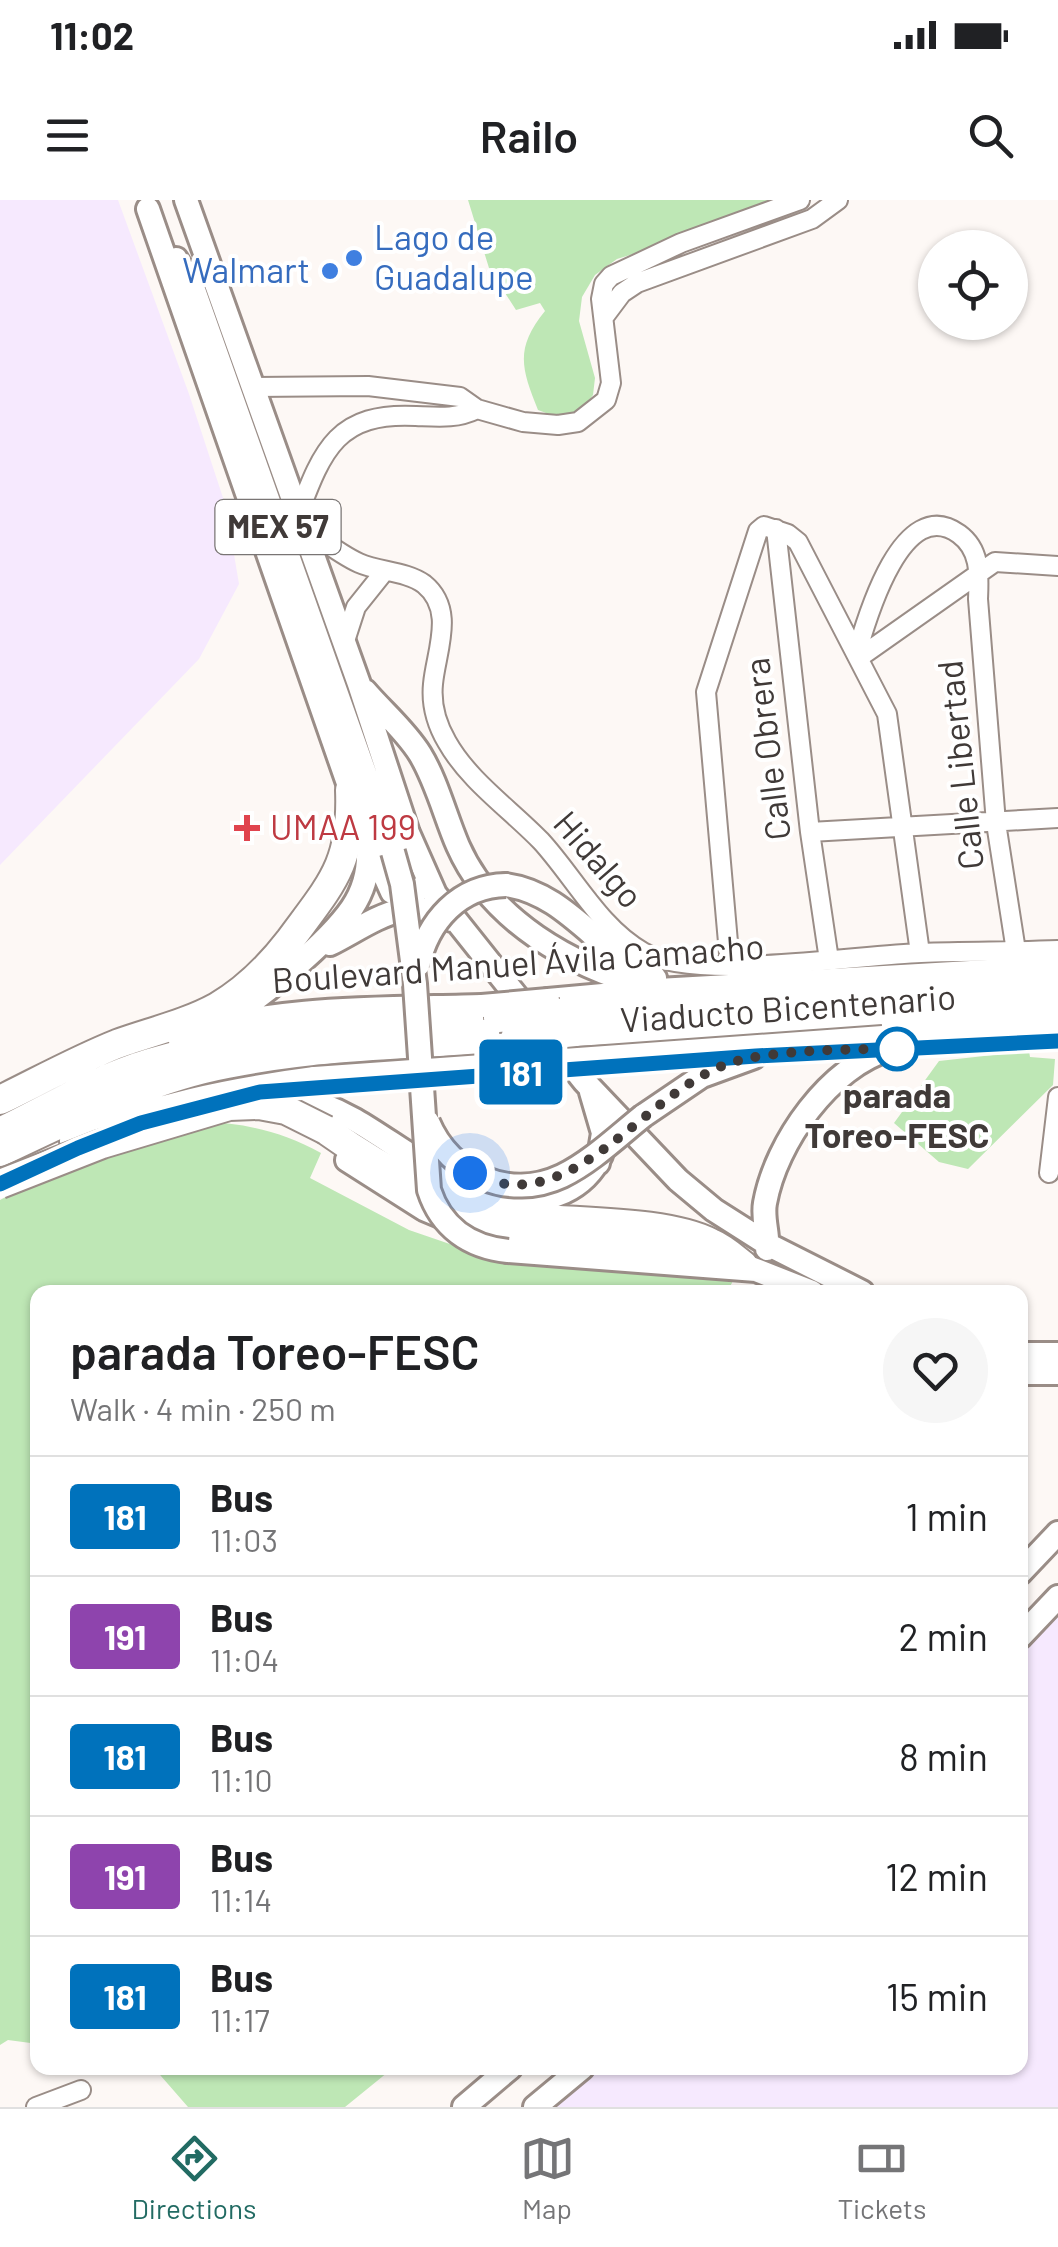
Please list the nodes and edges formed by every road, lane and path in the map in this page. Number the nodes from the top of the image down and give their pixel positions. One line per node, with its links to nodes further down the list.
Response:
1 (186, 200): 6 (main road, MEX 57)
2 (800, 200): 5 (street)
3 (838, 200): 5 (street)
4 (146, 205): 16 (main road); 33 (main road, MEX 57, bridge)
5 (604, 317): 7 (street)
6 (252, 387): 7 (street); 8 (main road, MEX 57)
7 (477, 409): 8 (street)
8 (300, 520): 12 (street, Hidalgo); 13 (main road, MEX 57)
9 (776, 529): 14 (street); 21 (street, Calle Obrera); 31 (street)
10 (1058, 566): 11 (street)
11 (979, 571): 14 (street); 14 (street); 18 (street, Calle Libertad)
12 (384, 572): 13 (street); 31 (street, Hidalgo)
13 (344, 644): 15 (main road, MEX 57)
14 (859, 655): 19 (street)
15 (359, 684): 23 (main road); 36 (main road)
16 (350, 790): 20 (main road); 22 (highway)
17 (1058, 818): 18 (street)
18 (996, 823): 19 (street); 28 (street, Calle Libertad)
19 (902, 826): 21 (street); 29 (street)
20 (365, 832): 23 (main road); 27 (main road)
21 (810, 832): 30 (street, Calle Obrera)
22 (343, 861): 24 (main road); 27 (highway)
23 (423, 871): 25 (main road)
24 (322, 922): 27 (highway); 38 (main road)
25 (466, 932): 27 (main road); 45 (main road)
26 (1058, 950): 28 (street, Hidalgo)
27 (296, 952): 38 (highway)
28 (1016, 952): 29 (street, Hidalgo)
29 (920, 953): 30 (street, Hidalgo)
30 (829, 960): 31 (street, Hidalgo)
31 (730, 965)
32 (1058, 967): 34 (main road, Boulevard Manuel Ávila Camacho)
33 (415, 984): 34 (main road, bridge); 51 (main road, MEX 57, bridge)
34 (692, 988): 36 (main road, Boulevard Manuel Ávila Camacho)
35 (1058, 988): 39 (highway)
36 (658, 990): 39 (main road, Boulevard Manuel Ávila Camacho)
37 (1058, 1007): 39 (highway)
38 (228, 1011): 40 (main road, Boulevard Manuel Ávila Camacho); 48 (highway); 50 (main road, Boulevard Manuel Ávila Camacho)
39 (561, 1015): 40 (highway, bridge); 40 (main road, Boulevard Manuel Ávila Camacho, bridge)
40 (499, 1020): 52 (highway, Boulevard Manuel Ávila Camacho); 53 (highway, Boulevard Manuel Ávila Camacho)
41 (1058, 1031): 43 (highway, Viaducto Bicentenario)
42 (1058, 1041): 43 (main road)
43 (887, 1044): 44 (main road); 56 (highway, Viaducto Bicentenario, bridge); 59 (main road)
44 (756, 1056): 45 (main road); 51 (main road, bridge)
45 (592, 1074): 46 (main road, bridge); 54 (main road); 59 (main road)
46 (276, 1091): 49 (main road); 54 (main road)
47 (1058, 1098): 55 (street)
48 (0, 1100)
49 (216, 1102): 57 (main road); 60 (main road)
50 (0, 1112)
51 (425, 1114): 60 (main road, bridge)
52 (0, 1132)
53 (0, 1152)
54 (601, 1155): 58 (main road)
55 (1050, 1172)
56 (0, 1176)
57 (0, 1184): 58 (highway, bridge)
58 (539, 1217): 60 (highway)
59 (769, 1245): 60 (main road); 62 (main road)
60 (749, 1267): 61 (main road)
61 (794, 1285)
62 (848, 1285)
63 (1058, 1354): 64 (main road)
64 (1028, 1363)
65 (1028, 1365): 66 (main road)
66 (1058, 1373)
67 (1058, 1533): 68 (main road)
68 (1028, 1565)
69 (1058, 1597): 70 (main road)
70 (1028, 1629)
71 (502, 2075): 75 (main road)
72 (574, 2075): 76 (main road)
73 (81, 2090): 74 (street)
74 (36, 2107)
75 (464, 2107)
76 (536, 2107)

